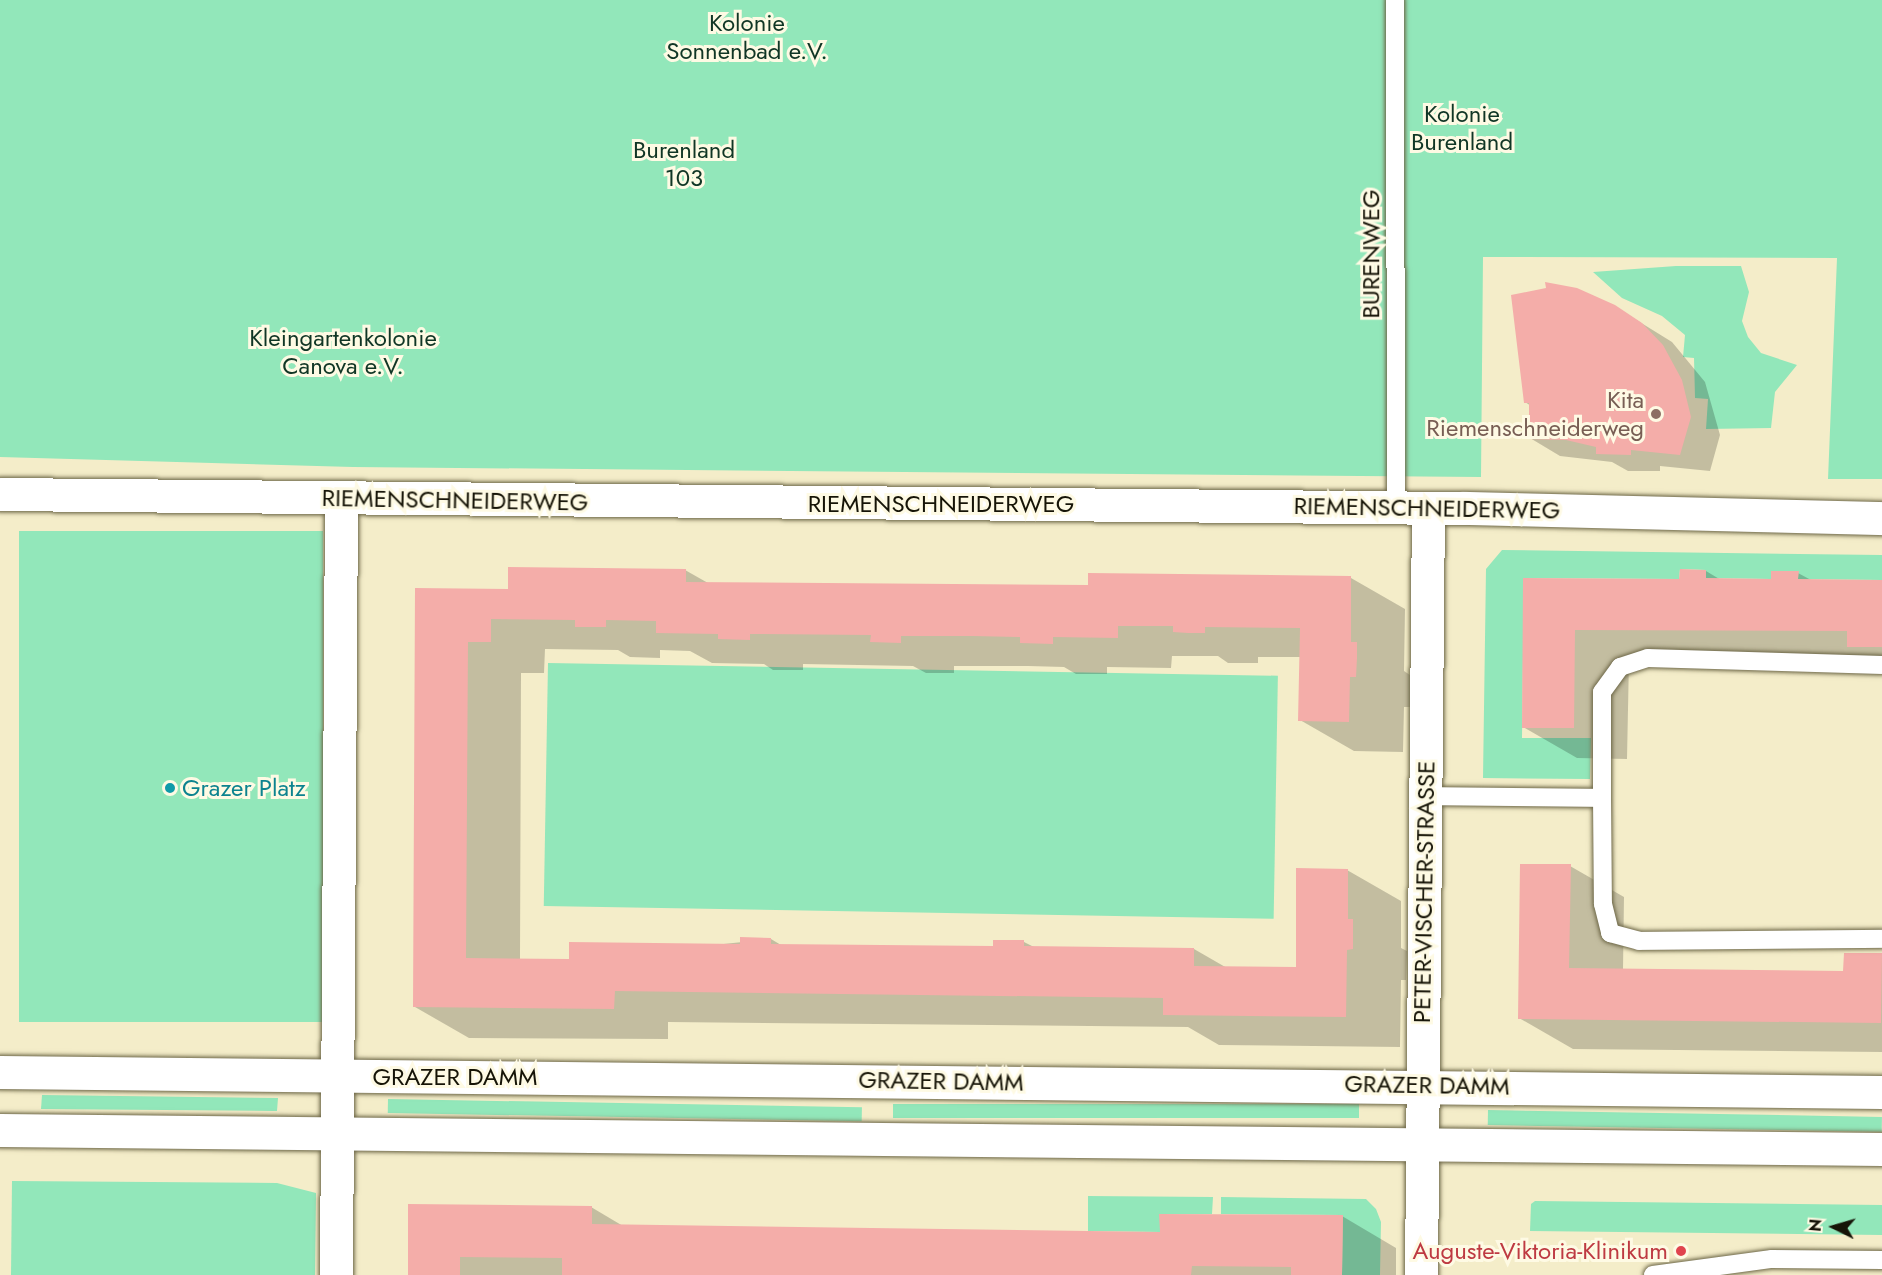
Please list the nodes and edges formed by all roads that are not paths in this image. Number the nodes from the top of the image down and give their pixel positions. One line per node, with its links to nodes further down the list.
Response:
1 (1395, 0): 4 (lane, BURENWEG)
2 (0, 494): 3 (main road, RIEMENSCHNEIDERWEG)
3 (341, 499): 4 (main road, RIEMENSCHNEIDERWEG); 12 (main road)
4 (1396, 508): 5 (main road, RIEMENSCHNEIDERWEG)
5 (1428, 508): 6 (main road, RIEMENSCHNEIDERWEG); 8 (main road, PETER-VISCHER-STRASSE)
6 (1882, 518)
7 (1882, 665): 9 (lane)
8 (1425, 796): 9 (lane); 13 (main road, PETER-VISCHER-STRASSE)
9 (1602, 798): 10 (lane)
10 (1882, 939)
11 (0, 1072): 12 (main road, GRAZER DAMM)
12 (338, 1076): 13 (main road, GRAZER DAMM); 16 (main road)
13 (1422, 1086): 14 (main road, GRAZER DAMM); 17 (main road, PETER-VISCHER-STRASSE)
14 (1882, 1092)
15 (0, 1130): 16 (main road)
16 (338, 1133): 17 (main road); 22 (main road)
17 (1422, 1145): 18 (main road); 23 (main road, PETER-VISCHER-STRASSE)
18 (1882, 1149)
19 (1882, 1260): 20 (lane)
20 (1791, 1267): 21 (lane)
21 (1714, 1270): 24 (lane)
22 (336, 1275)
23 (1421, 1275)
24 (1653, 1275)

